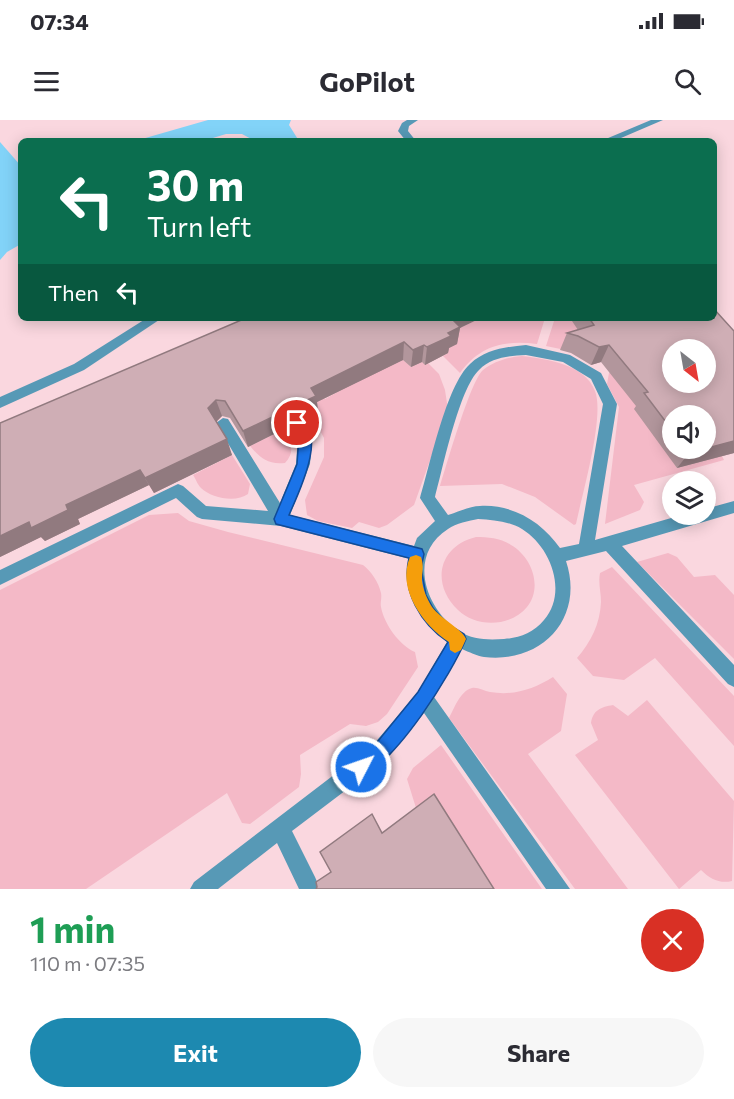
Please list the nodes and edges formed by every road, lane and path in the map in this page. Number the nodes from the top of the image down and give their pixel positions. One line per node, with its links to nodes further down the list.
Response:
1 (414, 120): 3 (street)
2 (659, 120): 4 (street)
3 (409, 138)
4 (614, 138)
5 (151, 321): 6 (street)
6 (0, 403)
7 (223, 423): 10 (street)
8 (297, 423): 10 (street)
9 (734, 507): 12 (street)
10 (281, 519): 14 (street); 16 (street)
11 (444, 521): 13 (street); 14 (street); 15 (street)
12 (609, 543): 13 (street); 18 (street)
13 (586, 550): 15 (street)
14 (417, 554): 17 (street)
15 (556, 555): 17 (street)
16 (0, 578)
17 (458, 639): 19 (street)
18 (734, 678)
19 (424, 698): 20 (street); 23 (street)
20 (281, 830): 21 (street); 22 (street)
21 (308, 884)
22 (201, 889)
23 (559, 889)

